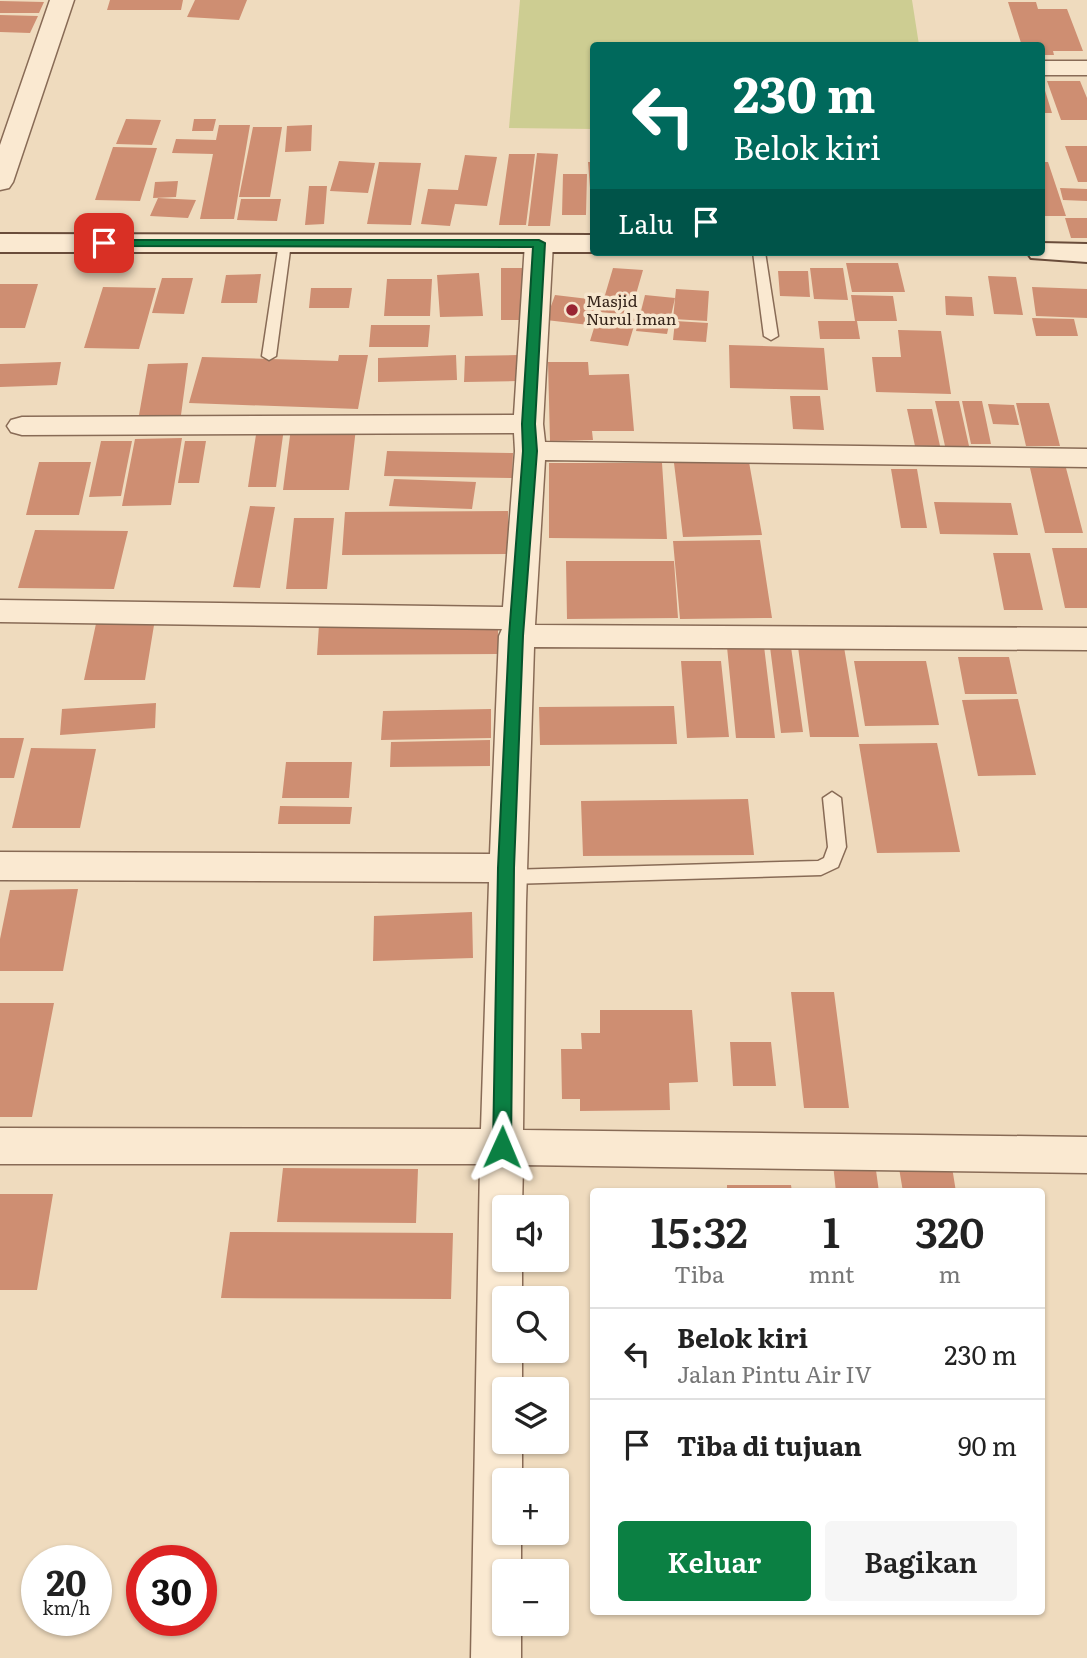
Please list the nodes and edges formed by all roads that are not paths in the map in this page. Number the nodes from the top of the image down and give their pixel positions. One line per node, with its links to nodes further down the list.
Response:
1 (62, 0): 4 (street)
2 (1045, 68): 3 (street)
3 (1087, 68)
4 (0, 182)
5 (0, 243): 6 (main road)
6 (285, 243): 7 (main road); 13 (lane)
7 (539, 243): 8 (main road); 15 (street)
8 (590, 244)
9 (1045, 252): 10 (main road)
10 (1087, 253)
11 (760, 256): 12 (lane)
12 (771, 336)
13 (269, 356)
14 (22, 426): 15 (street)
15 (529, 437): 16 (street); 18 (street)
16 (1087, 458)
17 (0, 611): 18 (street)
18 (517, 627): 19 (street); 22 (street)
19 (1087, 639)
20 (832, 798): 22 (lane)
21 (0, 866): 22 (street)
22 (506, 873): 24 (street)
23 (0, 1146): 24 (street)
24 (502, 1147): 25 (street); 26 (street)
25 (1087, 1156)
26 (496, 1658)

